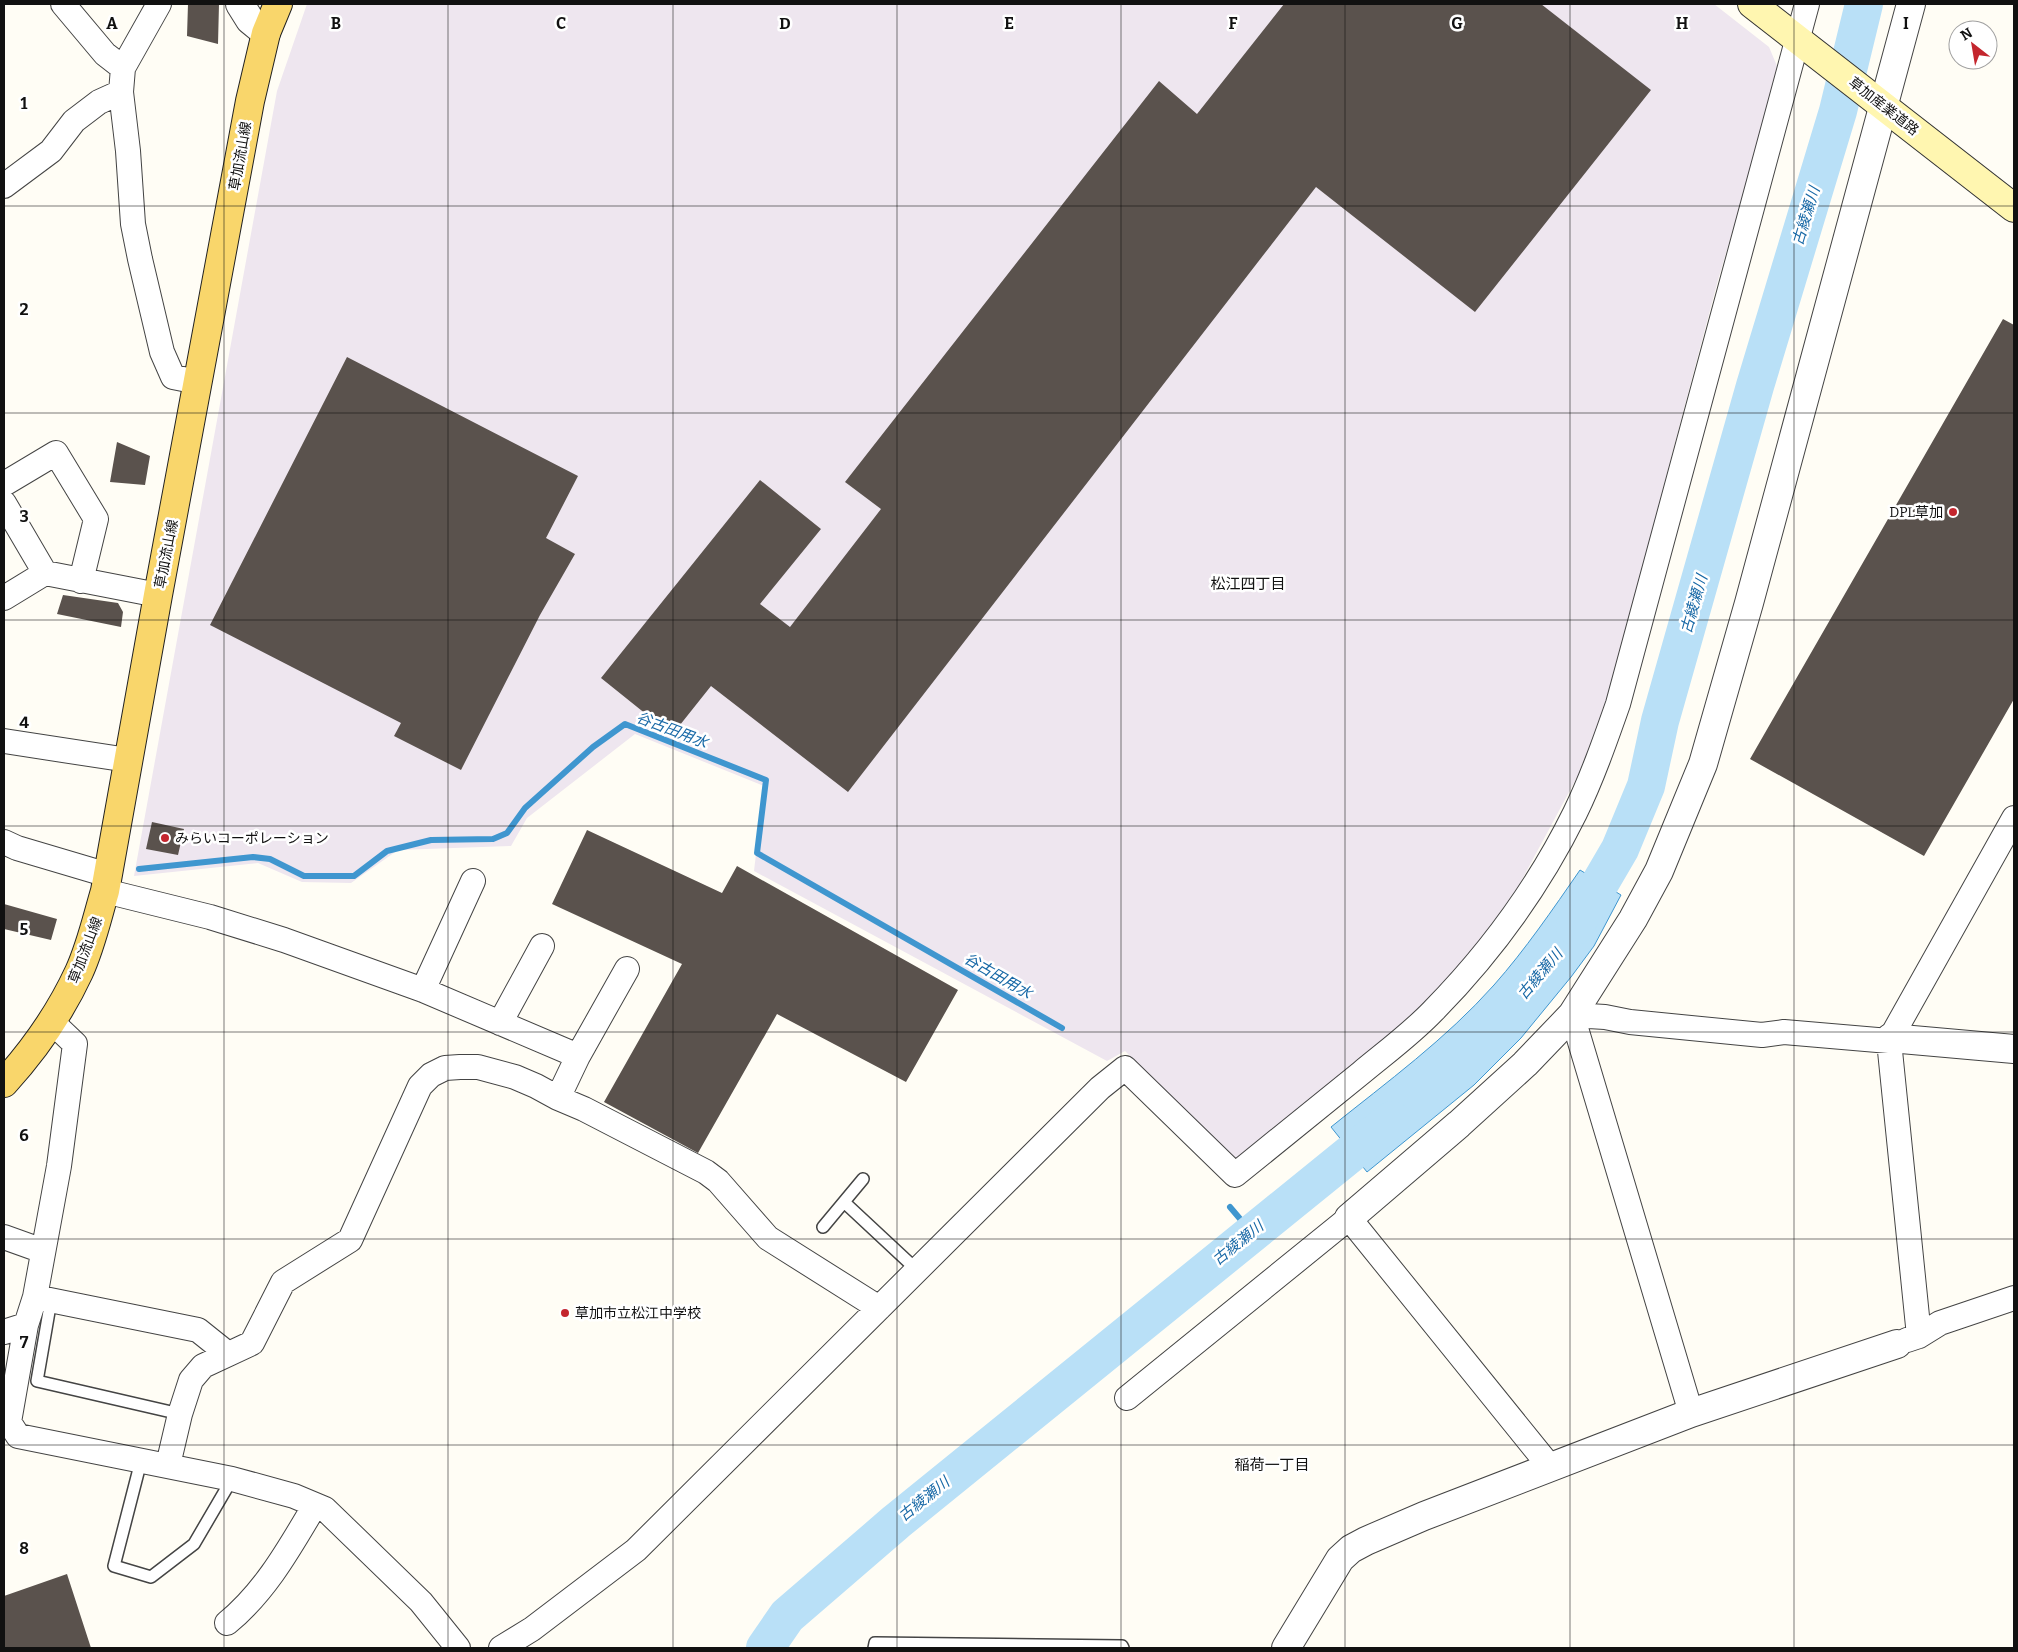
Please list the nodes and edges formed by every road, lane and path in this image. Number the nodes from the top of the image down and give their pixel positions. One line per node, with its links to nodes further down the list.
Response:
1 (63, 4): 10 (street)
2 (159, 4): 10 (street)
3 (240, 4): 8 (street)
4 (278, 4): 8 (main road, 草加流山線)
5 (1752, 4): 9 (main road, 草加産業道路)
6 (1807, 4): 9 (street)
7 (1911, 4): 12 (street)
8 (266, 33): 15 (main road, 草加流山線)
9 (1800, 41): 12 (main road, 草加産業道路); 45 (street)
10 (123, 68): 11 (street)
11 (121, 92): 13 (street); 15 (street)
12 (1878, 101): 14 (main road, 草加産業道路); 31 (street)
13 (4, 186)
14 (2014, 208)
15 (198, 382): 20 (main road, 草加流山線)
16 (4, 484): 19 (street)
17 (4, 503): 18 (street)
18 (46, 573): 19 (street); 21 (street)
19 (81, 581): 20 (street)
20 (158, 595): 23 (main road, 草加流山線)
21 (4, 598)
22 (4, 741): 23 (street)
23 (128, 760): 27 (main road, 草加流山線)
24 (2014, 818): 34 (street)
25 (4, 842): 27 (street)
26 (473, 881): 30 (street)
27 (106, 883): 30 (street); 32 (main road, 草加流山線)
28 (542, 946): 33 (street)
29 (627, 969): 36 (street)
30 (423, 990): 33 (street)
31 (1572, 1016): 34 (street); 41 (street); 54 (street)
32 (52, 1022): 37 (main road, 草加流山線); 44 (street)
33 (500, 1023): 36 (street)
34 (1890, 1040): 35 (street); 51 (street)
35 (2014, 1049)
36 (578, 1056): 38 (street)
37 (4, 1083)
38 (558, 1098): 48 (street); 52 (street)
39 (863, 1179): 40 (lane)
40 (844, 1202): 42 (lane); 45 (lane)
41 (1349, 1218): 53 (street); 58 (street)
42 (823, 1227)
43 (4, 1237): 44 (street)
44 (44, 1251): 47 (street)
45 (917, 1270): 48 (street)
46 (2014, 1298): 51 (street)
47 (43, 1299): 49 (street); 52 (street); 55 (lane)
48 (879, 1308): 64 (street)
49 (26, 1325): 50 (street); 56 (street)
50 (4, 1332)
51 (1908, 1340): 54 (street)
52 (228, 1354): 55 (street)
53 (1127, 1398)
54 (1691, 1413): 58 (street)
55 (180, 1414): 57 (street)
56 (141, 1461): 57 (street); 59 (lane)
57 (168, 1465): 59 (street)
58 (1551, 1468): 67 (street)
59 (232, 1479): 60 (street)
60 (315, 1505): 61 (street); 63 (street)
61 (227, 1623)
62 (962, 1646): 65 (lane); 66 (lane)
63 (458, 1648)
64 (501, 1648)
65 (874, 1648)
66 (1124, 1648)
67 (1286, 1648)

